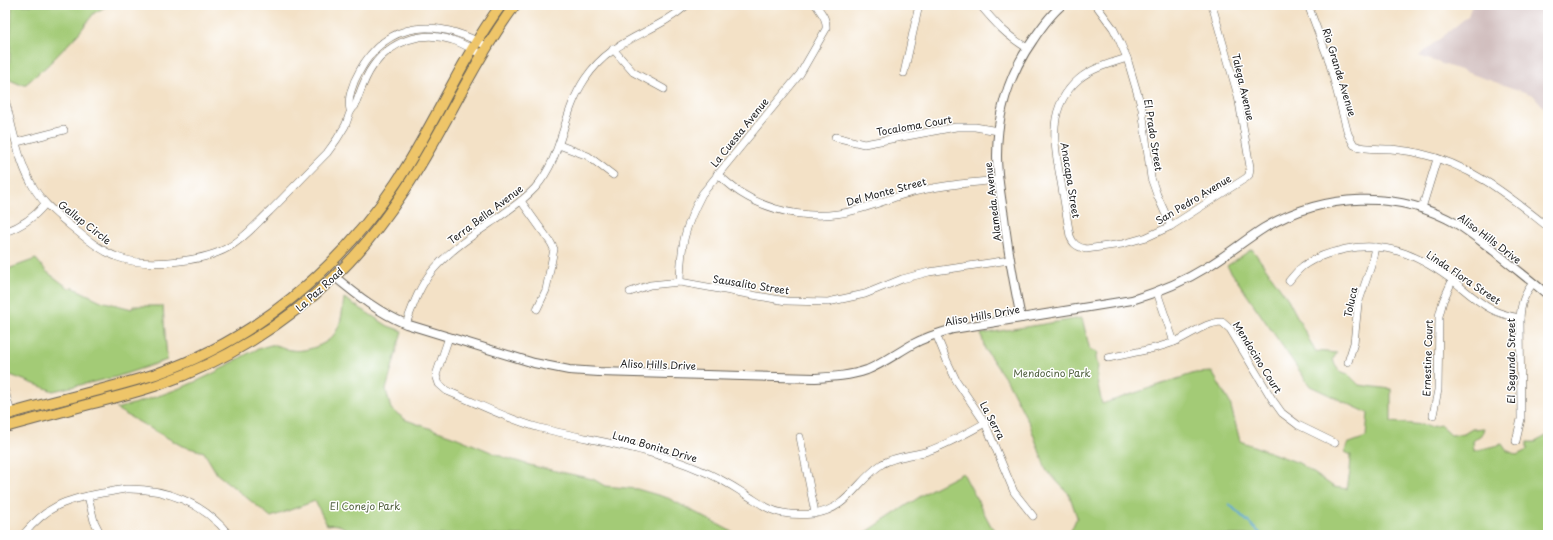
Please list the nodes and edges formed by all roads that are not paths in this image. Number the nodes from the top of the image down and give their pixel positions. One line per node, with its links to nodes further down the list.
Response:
1 (501, 5): 11 (main road, La Paz Road)
2 (515, 5): 14 (main road, La Paz Road)
3 (687, 5): 13 (street, Terra Bella Avenue)
4 (816, 5): 25 (street, La Cuesta Avenue)
5 (919, 5): 16 (street)
6 (980, 5): 12 (street)
7 (1062, 5): 12 (street, Alameda Avenue)
8 (1096, 5): 15 (street, El Prado Street)
9 (1212, 5): 27 (street, Talega Avenue)
10 (1308, 5): 24 (street, Rio Grande Avenue)
11 (475, 45): 14 (street, Gallup Circle); 30 (street, Gallup Circle); 38 (main road, La Paz Road)
12 (1027, 48): 20 (street, Alameda Avenue)
13 (612, 49): 17 (street); 23 (street, Terra Bella Avenue)
14 (485, 51): 39 (main road, La Paz Road)
15 (1126, 58): 32 (street, El Prado Street); 35 (street, Anacapa Street)
16 (904, 73)
17 (664, 89)
18 (5, 99): 22 (street, Gallup Circle)
19 (64, 130): 22 (street)
20 (998, 131): 21 (street, Tocaloma Court); 28 (street, Alameda Avenue)
21 (835, 138)
22 (17, 142): 30 (street, Gallup Circle)
23 (560, 144): 26 (street); 29 (street, Terra Bella Avenue)
24 (1437, 159): 31 (street); 33 (street)
25 (717, 174): 28 (street, Del Monte Street); 42 (street, La Cuesta Avenue)
26 (613, 175)
27 (1249, 175): 32 (street, San Pedro Avenue)
28 (998, 180): 37 (street, Alameda Avenue)
29 (521, 201): 47 (street); 50 (street, Terra Bella Avenue)
30 (46, 204): 34 (street)
31 (1422, 208): 43 (street, Aliso Hills Drive); 45 (street, Aliso Hills Drive)
32 (1172, 226): 35 (street, San Pedro Avenue)
33 (1548, 227)
34 (5, 232)
35 (1075, 246)
36 (1375, 247): 40 (street, Linda Flora Street); 41 (street, Linda Flora Street); 55 (street, Toluca)
37 (1009, 260): 42 (street, Sausalito Street); 48 (street, Alameda Avenue)
38 (326, 269): 39 (street, Aliso Hills Drive); 57 (main road, La Paz Road)
39 (335, 277): 50 (street, Aliso Hills Drive); 60 (main road, La Paz Road)
40 (1288, 281)
41 (1452, 281): 49 (street, Linda Flora Street); 58 (street, Ernestine Court)
42 (680, 282): 44 (street, Sausalito Street)
43 (1533, 283): 46 (street, Aliso Hills Drive); 49 (street, El Segundo Street)
44 (630, 292)
45 (1157, 292): 48 (street, Aliso Hills Drive); 53 (street)
46 (1548, 295)
47 (537, 309)
48 (1020, 318): 51 (street, Aliso Hills Drive)
49 (1520, 318): 62 (street, El Segundo Street)
50 (406, 324): 52 (street, Aliso Hills Drive)
51 (936, 334): 52 (street, Aliso Hills Drive); 59 (street, La Serra)
52 (448, 337): 65 (street, Luna Bonita Drive)
53 (1174, 342): 54 (street, Mendocino Court); 63 (street, Mendocino Court)
54 (1108, 358)
55 (1348, 362)
56 (5, 391): 57 (street)
57 (8, 414)
58 (1433, 415)
59 (985, 423): 65 (street, Luna Bonita Drive); 66 (street, La Serra)
60 (5, 427)
61 (800, 437): 65 (street)
62 (1516, 441)
63 (1335, 443)
64 (88, 496): 67 (street); 68 (street); 69 (street)
65 (815, 513)
66 (1033, 516)
67 (23, 535)
68 (101, 535)
69 (229, 535)

